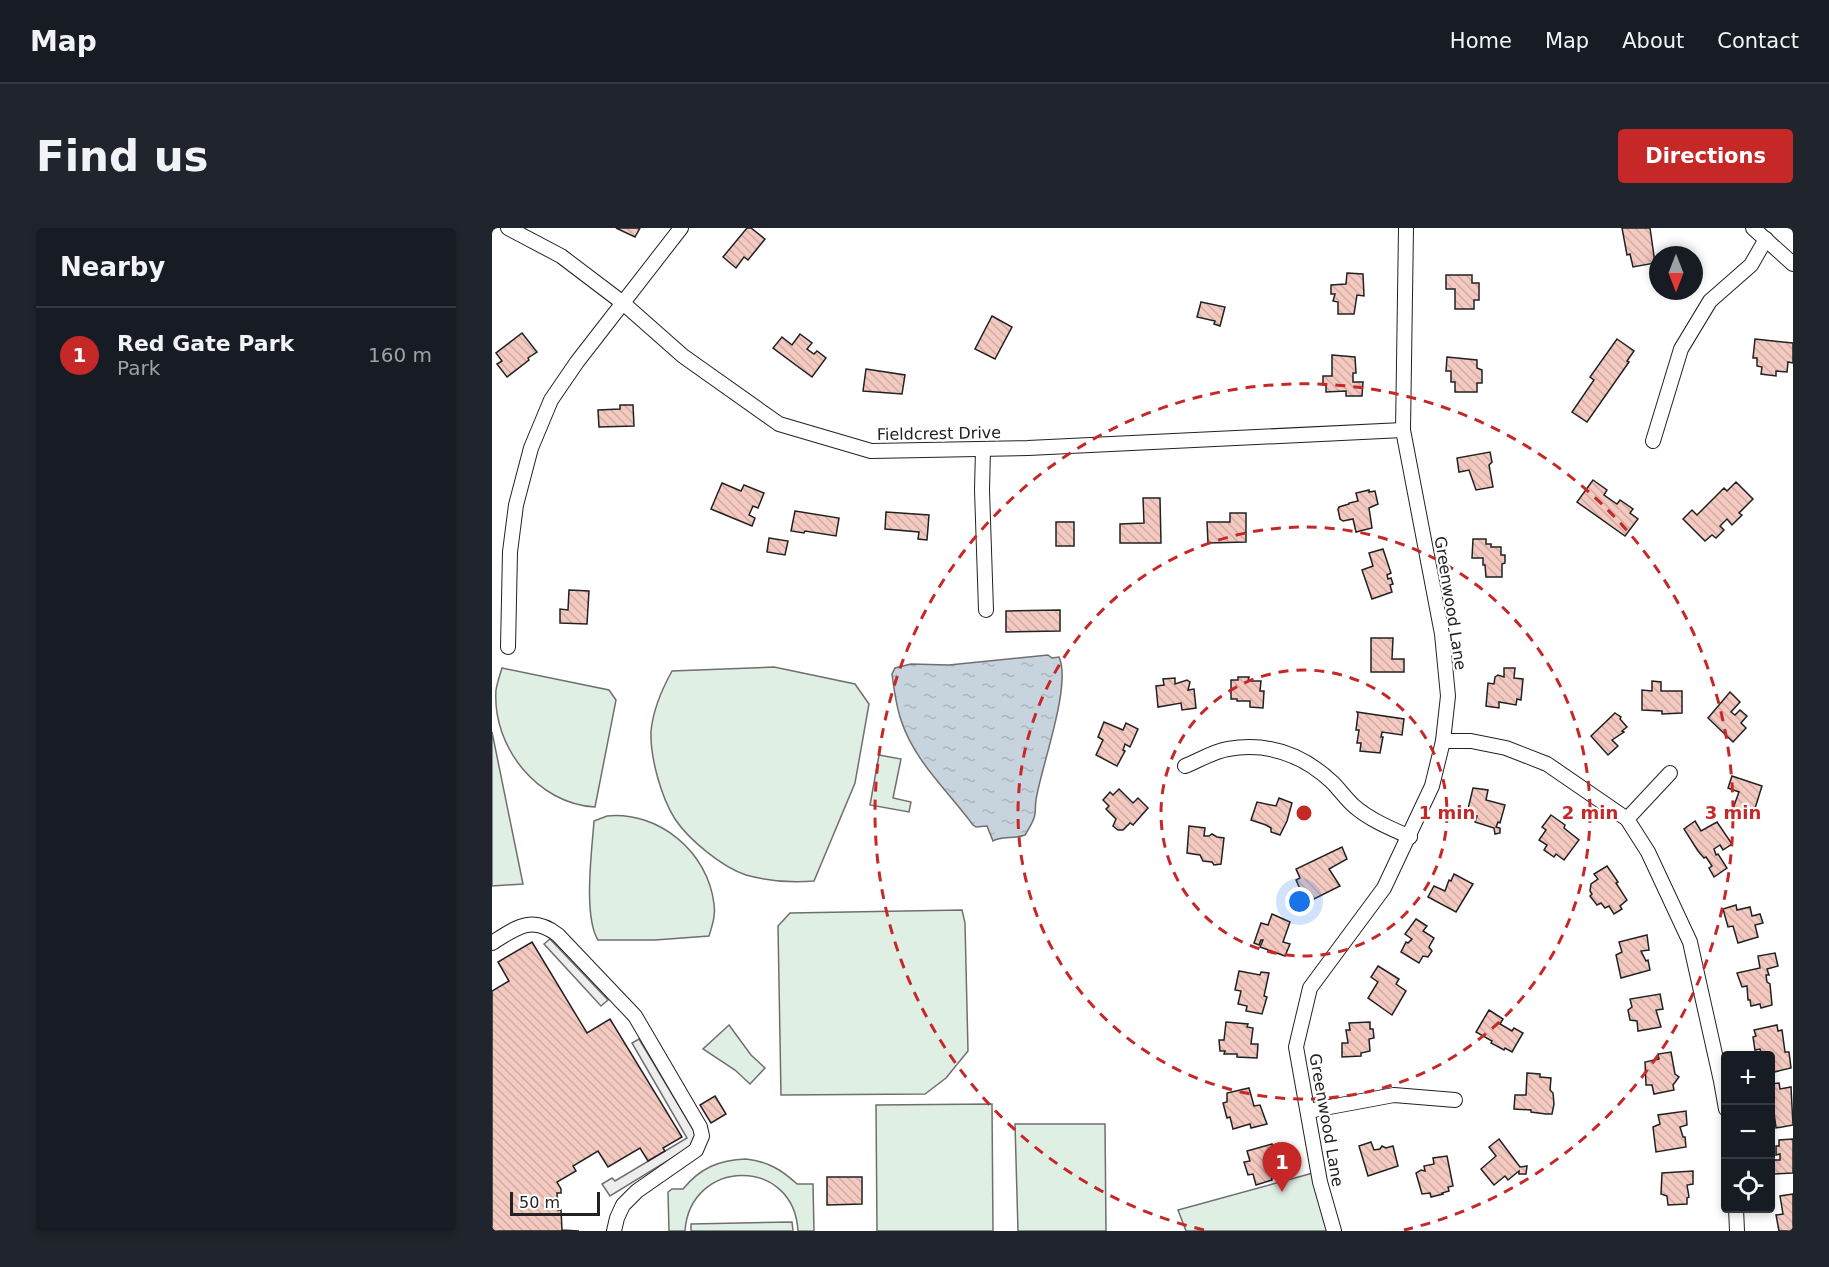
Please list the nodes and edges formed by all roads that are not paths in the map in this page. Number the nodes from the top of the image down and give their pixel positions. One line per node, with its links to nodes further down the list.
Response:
1 (508, 228): 7 (street, Fieldcrest Drive)
2 (681, 228): 7 (street)
3 (1406, 228): 8 (street, Greenwood Lane)
4 (1753, 228): 5 (street)
5 (1766, 239): 6 (street); 9 (street)
6 (1793, 264)
7 (622, 303): 10 (street, Fieldcrest Drive); 12 (street)
8 (1403, 430): 10 (street, Fieldcrest Drive); 13 (street, Greenwood Lane)
9 (1653, 441)
10 (983, 449): 11 (street)
11 (986, 610)
12 (508, 647)
13 (1443, 741): 16 (street); 17 (street, Greenwood Lane)
14 (1185, 766): 17 (street)
15 (1670, 773): 16 (street)
16 (1627, 819): 20 (street)
17 (1410, 837): 21 (street, Greenwood Lane)
18 (492, 943): 23 (street)
19 (1455, 1100): 21 (street)
20 (1724, 1105)
21 (1308, 1111): 24 (street, Greenwood Lane)
22 (1736, 1213): 25 (street)
23 (614, 1231)
24 (1334, 1231)
25 (1737, 1231)

